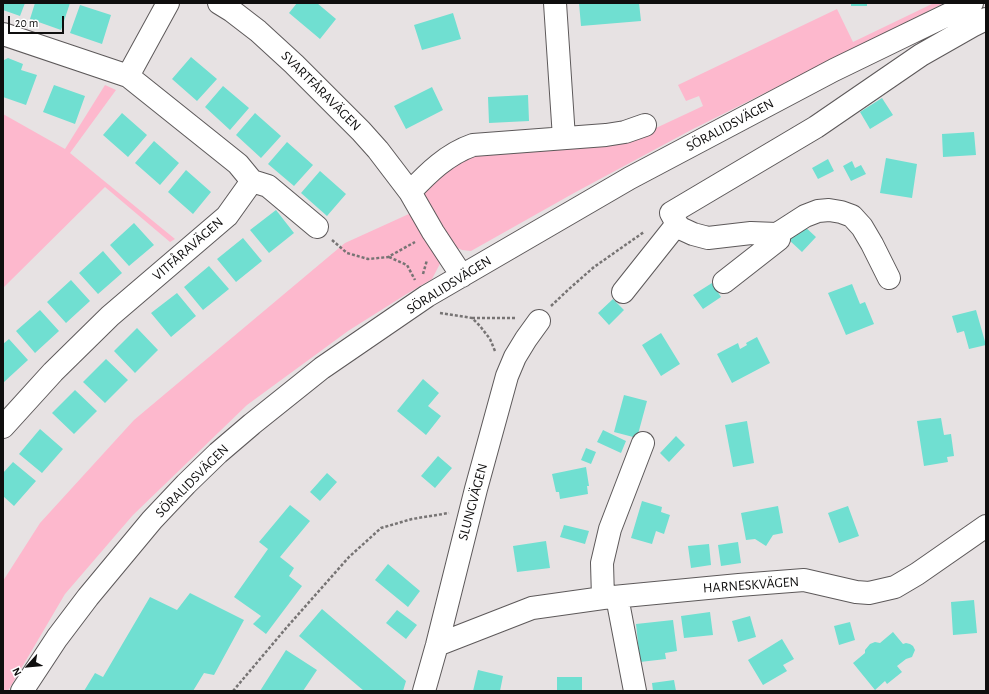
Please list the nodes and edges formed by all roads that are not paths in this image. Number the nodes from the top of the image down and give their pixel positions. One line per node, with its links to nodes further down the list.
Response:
1 (168, 3): 7 (street)
2 (219, 3): 11 (street, SVARTFÅRAVÄGEN)
3 (555, 3): 9 (street)
4 (972, 3): 15 (street, SÖRALIDSVÄGEN)
5 (986, 19): 12 (street)
6 (3, 34): 7 (street)
7 (128, 76): 10 (street)
8 (645, 125): 9 (street)
9 (564, 138): 11 (street)
10 (252, 181): 13 (street); 20 (street, VITFÅRAVÄGEN)
11 (410, 192): 15 (street, SVARTFÅRAVÄGEN)
12 (674, 219): 14 (street); 18 (street)
13 (317, 227)
14 (777, 234): 16 (street); 17 (street)
15 (462, 276): 25 (street, SÖRALIDSVÄGEN)
16 (889, 278)
17 (724, 282)
18 (623, 292)
19 (539, 320): 24 (street, SLUNGVÄGEN)
20 (3, 427)
21 (643, 443): 23 (street)
22 (986, 526): 23 (street, HARNESKVÄGEN)
23 (610, 597): 24 (street, HARNESKVÄGEN); 27 (street)
24 (437, 645): 26 (street, SLUNGVÄGEN)
25 (22, 691)
26 (424, 691)
27 (635, 691)

